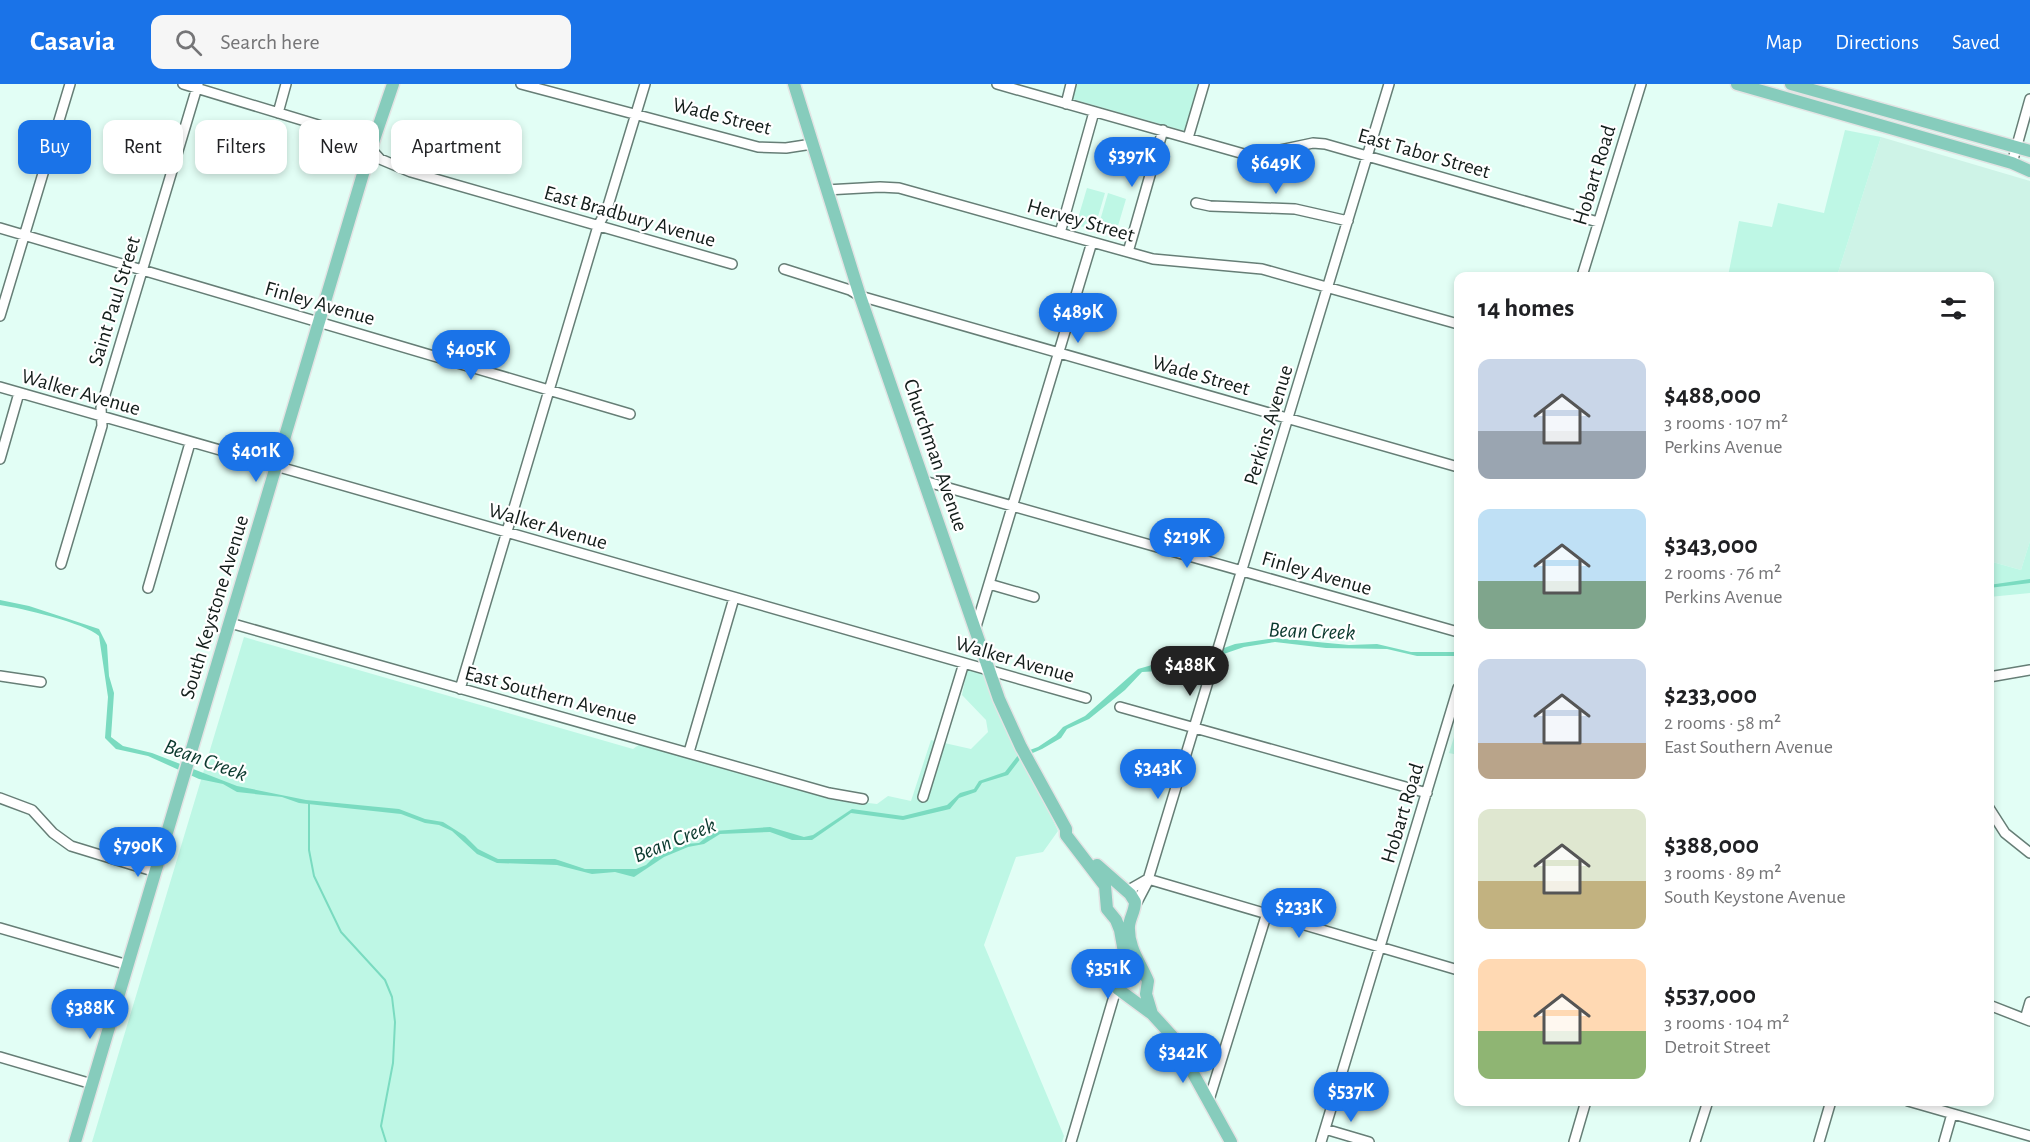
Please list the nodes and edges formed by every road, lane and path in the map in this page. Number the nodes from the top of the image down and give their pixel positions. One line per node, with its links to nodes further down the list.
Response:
1 (70, 84): 40 (street)
2 (183, 84): 15 (street, East Bradbury Avenue)
3 (286, 84): 19 (street)
4 (393, 84): 22 (main road, South Keystone Avenue)
5 (521, 84): 20 (street, Wade Street)
6 (645, 84): 20 (street)
7 (794, 84): 25 (main road, Churchman Avenue)
8 (997, 84): 17 (street, East Tabor Street)
9 (1071, 84): 17 (street)
10 (1204, 84): 24 (street)
11 (1389, 84): 28 (street, Perkins Avenue)
12 (1641, 84): 36 (street, Hobart Road)
13 (1737, 84): 30 (main road)
14 (1791, 84): 26 (main road)
15 (197, 86): 19 (street, East Bradbury Avenue); 44 (street, Saint Paul Street)
16 (2030, 99): 26 (street)
17 (1066, 104): 18 (street, East Tabor Street)
18 (1094, 112): 23 (street, East Tabor Street); 39 (street)
19 (278, 113): 21 (street, East Bradbury Avenue)
20 (636, 115): 25 (street, Wade Street); 37 (street)
21 (301, 120)
22 (379, 125)
23 (1163, 130): 24 (street, East Tabor Street); 42 (street)
24 (1188, 138): 28 (street, East Tabor Street)
25 (812, 144): 33 (main road, Churchman Avenue)
26 (2016, 147): 27 (main road); 30 (street)
27 (2030, 151)
28 (1368, 155): 35 (street, Perkins Avenue); 36 (street, East Tabor Street)
29 (379, 158): 37 (street, East Bradbury Avenue)
30 (2012, 163): 31 (main road)
31 (2030, 171)
32 (364, 174): 50 (main road, South Keystone Avenue)
33 (826, 190): 39 (street, Hervey Street); 48 (main road, Churchman Avenue)
34 (1196, 203): 35 (street)
35 (1348, 221): 47 (street, Perkins Avenue)
36 (1598, 222): 46 (street, Hobart Road)
37 (598, 226): 43 (street, East Bradbury Avenue); 54 (street)
38 (0, 228): 40 (street, Finley Avenue)
39 (1060, 233): 41 (street, Hervey Street)
40 (25, 234): 44 (street, Finley Avenue); 49 (street)
41 (1092, 242): 42 (street, Hervey Street); 52 (street)
42 (1128, 252): 47 (street, Hervey Street)
43 (732, 264)
44 (142, 269): 50 (street, Finley Avenue); 57 (street, Saint Paul Street)
45 (784, 269): 48 (street)
46 (1582, 272)
47 (1328, 287): 51 (street, Hervey Street); 58 (street, Perkins Avenue)
48 (860, 296): 52 (street, Wade Street); 63 (main road, Churchman Avenue)
49 (0, 316)
50 (320, 322): 54 (street, Finley Avenue); 62 (main road, South Keystone Avenue)
51 (1454, 323)
52 (1059, 353): 58 (street, Wade Street); 64 (street)
53 (0, 387): 55 (street, Walker Avenue)
54 (550, 390): 56 (street, Finley Avenue); 65 (street)
55 (19, 393): 57 (street, Walker Avenue); 60 (street)
56 (630, 414)
57 (101, 417): 59 (street, Walker Avenue); 66 (street, Saint Paul Street)
58 (1289, 419): 61 (street); 67 (street, Perkins Avenue)
59 (190, 443): 62 (street, Walker Avenue); 69 (street)
60 (0, 459)
61 (1454, 466)
62 (276, 467): 65 (street, Walker Avenue); 72 (main road, South Keystone Avenue)
63 (924, 481): 64 (street, Finley Avenue); 73 (main road, Churchman Avenue)
64 (1013, 506): 67 (street, Finley Avenue); 68 (street)
65 (506, 533): 71 (street, Walker Avenue); 81 (street)
66 (61, 564)
67 (1243, 570): 74 (street, Finley Avenue); 85 (street, Perkins Avenue)
68 (989, 584): 70 (street); 73 (street)
69 (148, 588)
70 (1034, 597)
71 (734, 598): 75 (street, Walker Avenue); 86 (street)
72 (230, 623): 81 (street, East Southern Avenue); 94 (main road, South Keystone Avenue)
73 (975, 630): 77 (main road, Churchman Avenue)
74 (1454, 631)
75 (964, 663): 77 (street, Walker Avenue); 88 (street)
76 (2030, 670): 79 (street)
77 (989, 671): 82 (street, Walker Avenue); 92 (main road, Churchman Avenue)
78 (0, 676): 80 (street)
79 (1994, 676)
80 (40, 682)
81 (460, 689): 86 (street, East Southern Avenue)
82 (1086, 698)
83 (1454, 702): 87 (street, Hobart Road)
84 (1120, 708): 85 (street)
85 (1195, 729): 87 (street); 95 (street, Perkins Avenue)
86 (689, 752): 90 (street, East Southern Avenue)
87 (1427, 793): 102 (street, Hobart Road)
88 (923, 797)
89 (0, 798): 94 (street)
90 (863, 799)
91 (1994, 816): 93 (street)
92 (1066, 829): 96 (main road, Churchman Avenue); 97 (main road, Churchman Avenue)
93 (2030, 853)
94 (156, 872): 103 (main road, South Keystone Avenue)
95 (1148, 879): 96 (street); 98 (street, Perkins Avenue); 99 (street)
96 (1126, 890): 97 (main road); 98 (main road, Churchman Avenue)
97 (1107, 900): 100 (main road, Churchman Avenue)
98 (1133, 911): 100 (main road); 106 (main road, Churchman Avenue)
99 (1266, 916): 102 (street); 114 (street)
100 (1116, 920): 105 (main road, Churchman Avenue)
101 (0, 928): 103 (street)
102 (1380, 948): 104 (street); 120 (street, Hobart Road)
103 (128, 965): 113 (main road, South Keystone Avenue)
104 (1454, 969)
105 (1117, 986): 107 (main road); 123 (street)
106 (1147, 989): 107 (main road); 110 (main road, Churchman Avenue)
107 (1129, 1000): 110 (main road)
108 (2030, 1002): 111 (street)
109 (1994, 1007): 111 (street)
110 (1152, 1014): 114 (main road)
111 (2027, 1020)
112 (0, 1057): 113 (street)
113 (92, 1084): 122 (main road, South Keystone Avenue)
114 (1209, 1100): 124 (main road)
115 (1585, 1106): 127 (street)
116 (1706, 1106): 128 (street)
117 (1830, 1106): 129 (street)
118 (1925, 1106): 119 (street)
119 (1952, 1114): 121 (street); 130 (street)
120 (1325, 1129): 125 (street, Hobart Road); 126 (street)
121 (2030, 1136)
122 (75, 1142)
123 (1071, 1142)
124 (1231, 1142)
125 (1321, 1142)
126 (1369, 1142)
127 (1574, 1142)
128 (1695, 1142)
129 (1819, 1142)
130 (1944, 1142)

